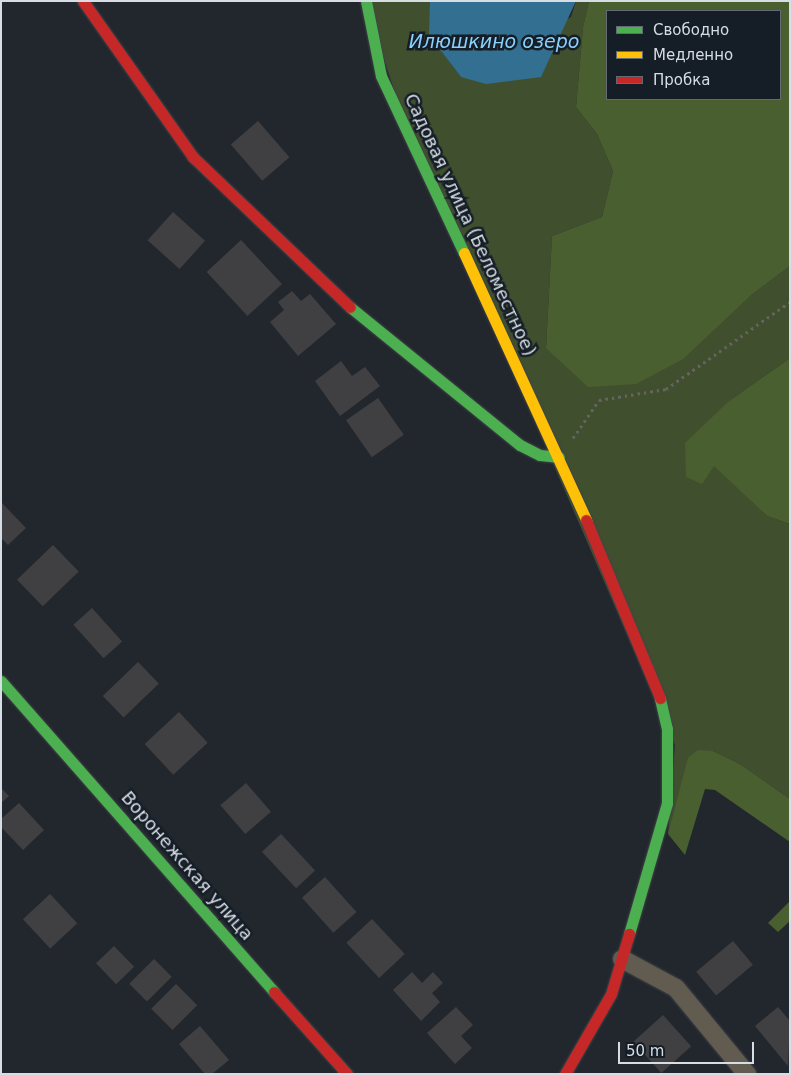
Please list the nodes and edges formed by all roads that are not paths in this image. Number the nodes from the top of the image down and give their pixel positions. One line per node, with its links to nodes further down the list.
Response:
1 (82, 1): 3 (street)
2 (366, 1): 3 (street, Садовая улица (Беломестное))
3 (559, 457): 5 (street, Садовая улица (Беломестное))
4 (1, 680): 6 (street, Воронежская улица)
5 (622, 959): 7 (street, Садовая улица (Беломестное)); 8 (street)
6 (347, 1074)
7 (566, 1074)
8 (747, 1074)

